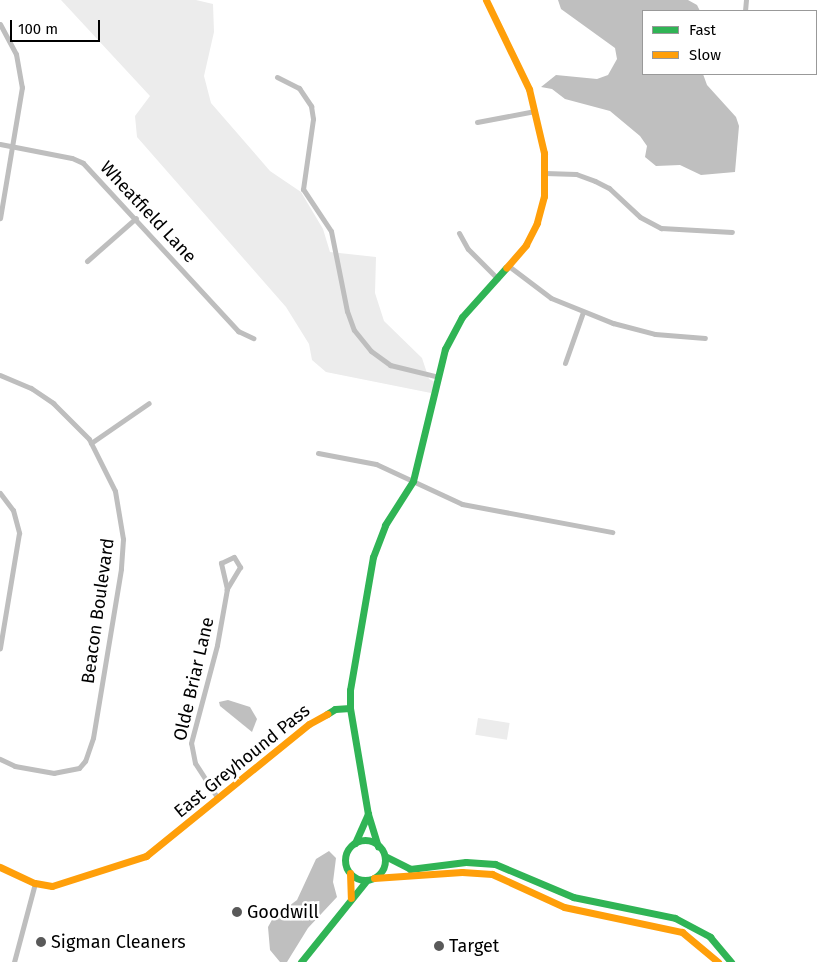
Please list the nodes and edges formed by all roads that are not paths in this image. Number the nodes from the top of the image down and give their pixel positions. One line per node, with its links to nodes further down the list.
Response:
1 (486, 0): 4 (street)
2 (0, 24): 7 (street)
3 (277, 77): 21 (street)
4 (536, 111): 5 (street); 8 (street)
5 (477, 122)
6 (0, 144): 7 (street, Wheatfield Lane)
7 (13, 146): 9 (street); 10 (street, Wheatfield Lane)
8 (545, 173): 11 (street); 14 (street)
9 (0, 218)
10 (136, 218): 13 (street); 17 (street, Wheatfield Lane)
11 (732, 232)
12 (459, 233): 15 (street)
13 (88, 261)
14 (510, 267): 15 (street); 16 (street)
15 (498, 280): 21 (street)
16 (583, 312): 18 (street); 19 (street)
17 (253, 338)
18 (704, 338)
19 (566, 363)
20 (0, 375): 23 (street, Beacon Boulevard)
21 (439, 377): 25 (street)
22 (148, 403): 23 (street)
23 (91, 443): 31 (street, Beacon Boulevard)
24 (318, 453): 25 (street)
25 (413, 481): 27 (street); 30 (street)
26 (0, 493): 29 (street)
27 (612, 532)
28 (227, 589): 28 (street, Olde Briar Lane); 32 (street, Olde Briar Lane)
29 (0, 648)
30 (350, 708): 32 (street, East Greyhound Pass); 33 (street)
31 (0, 759)
32 (217, 798): 40 (street, East Greyhound Pass)
33 (368, 814): 34 (street); 35 (street)
34 (354, 844): 35 (street); 38 (street)
35 (378, 846): 36 (street)
36 (385, 856): 39 (street); 45 (street)
37 (0, 867): 40 (street, East Greyhound Pass)
38 (350, 873): 39 (street); 41 (street)
39 (370, 879): 41 (street); 44 (street)
40 (35, 883): 43 (street)
41 (351, 898): 42 (street)
42 (303, 961)
43 (14, 962)
44 (718, 962)
45 (731, 962)

